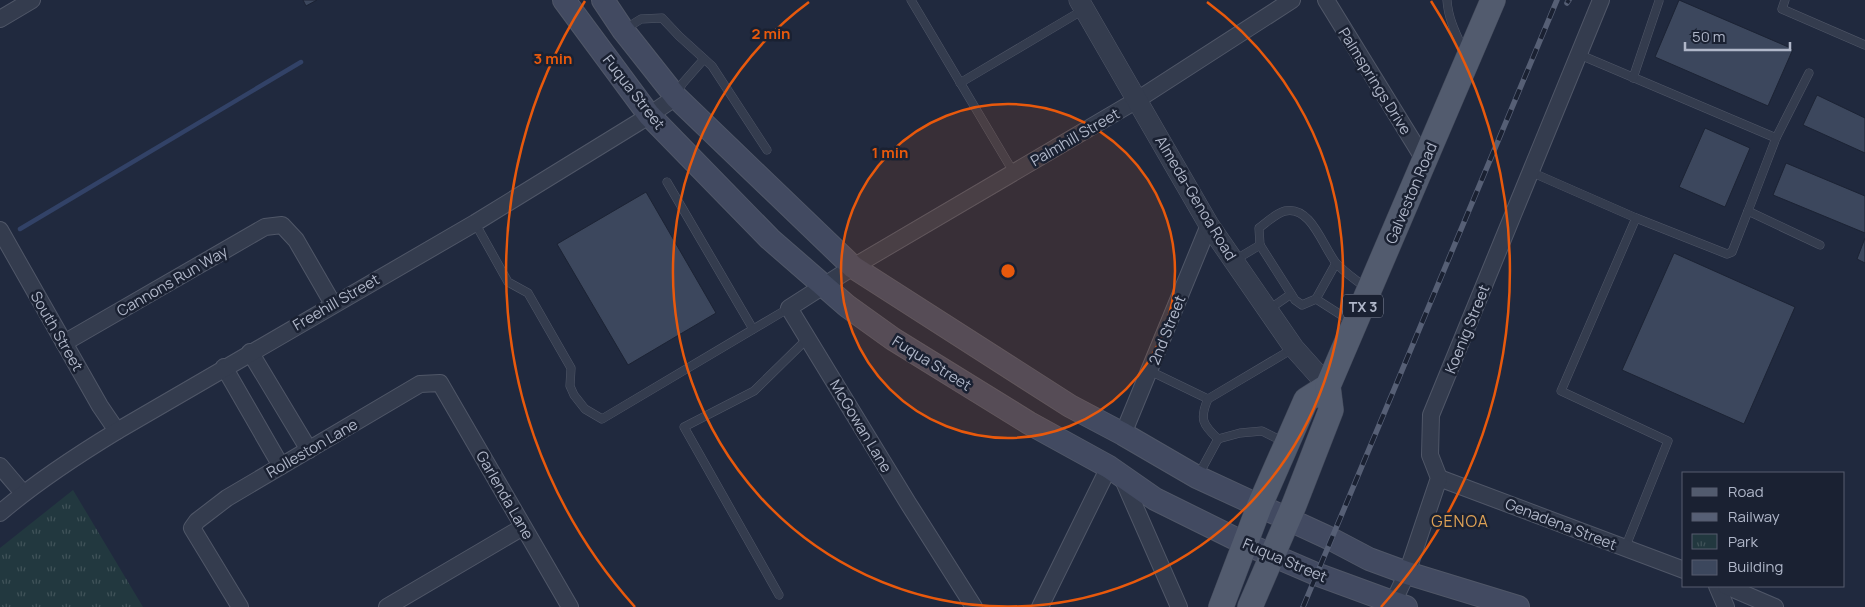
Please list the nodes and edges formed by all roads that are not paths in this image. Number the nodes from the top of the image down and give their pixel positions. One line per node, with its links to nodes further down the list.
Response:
1 (32, 0): 13 (street)
2 (564, 0): 24 (main road, Fuqua Street)
3 (603, 0): 14 (main road, Fuqua Street)
4 (911, 0): 21 (lane)
5 (1292, 0): 23 (street, Palmhill Street)
6 (1326, 0): 27 (street, Palmsprings Drive)
7 (1447, 0): 18 (lane)
8 (1493, 0): 18 (main road, Galveston Road / TX 3)
9 (1601, 0): 16 (street, Koenig Street)
10 (1785, 0): 15 (lane)
11 (1659, 1): 20 (lane)
12 (1082, 4): 21 (lane); 23 (street, Almeda-Genoa Road)
13 (0, 18)
14 (623, 30): 17 (lane); 22 (main road, Fuqua Street)
15 (1865, 45)
16 (1578, 54): 20 (lane); 28 (street, Koenig Street)
17 (704, 58): 22 (lane); 26 (lane)
18 (1468, 59): 27 (main road, Galveston Road / TX 3)
19 (1809, 73): 25 (lane)
20 (1633, 78): 25 (lane)
21 (960, 83): 29 (lane)
22 (676, 97): 24 (street, Freehill Street); 40 (main road, Fuqua Street)
23 (1138, 100): 29 (street, Palmhill Street); 34 (street, Almeda-Genoa Road)
24 (649, 115): 33 (street, Freehill Street); 41 (main road, Fuqua Street)
25 (1776, 138): 31 (lane)
26 (767, 150)
27 (1425, 161): 42 (main road, Galveston Road / TX 3)
28 (1531, 172): 32 (lane); 68 (street, Koenig Street)
29 (1014, 173): 40 (street, Palmhill Street)
30 (667, 182): 49 (lane)
31 (1748, 211): 32 (lane); 37 (lane)
32 (1636, 218): 75 (lane)
33 (475, 223): 45 (street, Freehill Street); 49 (lane)
34 (1209, 225): 38 (street, Almeda-Genoa Road); 55 (street, 2nd Street)
35 (0, 230): 51 (street, South Street)
36 (1260, 245): 38 (lane); 39 (lane); 43 (lane)
37 (1820, 245)
38 (1234, 261): 47 (street, Almeda-Genoa Road)
39 (1336, 263): 42 (lane); 44 (lane)
40 (853, 267): 41 (street); 60 (main road, Fuqua Street)
41 (823, 287): 46 (street); 66 (main road, Fuqua Street)
42 (1369, 291): 48 (main road, Galveston Road / TX 3)
43 (1292, 294): 44 (lane); 47 (lane)
44 (1316, 299): 48 (lane)
45 (333, 304): 51 (street, Cannons Run Way); 53 (street, Freehill Street)
46 (789, 308): 49 (lane); 50 (street, McGowan Lane)
47 (1268, 310): 52 (street, Almeda-Genoa Road)
48 (1355, 324): 57 (main road, Galveston Road / TX 3)
49 (753, 329)
50 (808, 338): 81 (lane); 86 (street, McGowan Lane)
51 (64, 343): 59 (street, South Street)
52 (1294, 348): 57 (street, Almeda-Genoa Road); 58 (lane)
53 (250, 352): 54 (street, Freehill Street); 63 (street)
54 (224, 367): 59 (street, Freehill Street); 65 (street)
55 (1150, 371): 58 (lane); 60 (street, 2nd Street)
56 (440, 383): 63 (street, Rolleston Lane); 73 (street, Garlenda Lane)
57 (1328, 386): 62 (main road); 72 (main road, Galveston Road / TX 3)
58 (1208, 399): 61 (lane)
59 (117, 431): 69 (street, Freehill Street)
60 (1123, 434): 67 (main road, Fuqua Street)
61 (1218, 439): 62 (lane); 67 (lane)
62 (1288, 444): 70 (main road)
63 (309, 450): 65 (street, Rolleston Lane)
64 (0, 466): 69 (street)
65 (281, 466): 83 (street, Rolleston Lane)
66 (1115, 471): 74 (main road, Fuqua Street); 87 (street); 88 (street)
67 (1198, 477): 70 (main road, Fuqua Street)
68 (1439, 478): 75 (street, Genadena Street); 78 (street)
69 (23, 493): 71 (street, Freehill Street)
70 (1259, 507): 72 (main road, Fuqua Street); 74 (main road)
71 (0, 513)
72 (1288, 519): 76 (main road, Galveston Road / TX 3); 78 (main road, Fuqua Street)
73 (524, 527): 84 (street); 85 (street, Garlenda Lane)
74 (1246, 544): 76 (main road, Fuqua Street); 89 (main road)
75 (1625, 548): 77 (street, Genadena Street)
76 (1272, 554): 82 (main road, Fuqua Street); 90 (main road, Galveston Road / TX 3)
77 (1682, 569)
78 (1407, 573): 82 (street); 91 (main road, Fuqua Street)
79 (1717, 587): 92 (street)
80 (1728, 587): 93 (street)
81 (779, 595)
82 (1396, 605)
83 (240, 607)
84 (387, 607)
85 (570, 607)
86 (974, 607)
87 (1040, 607)
88 (1179, 607)
89 (1221, 607)
90 (1250, 607)
91 (1518, 607)
92 (1726, 607)
93 (1775, 607)

